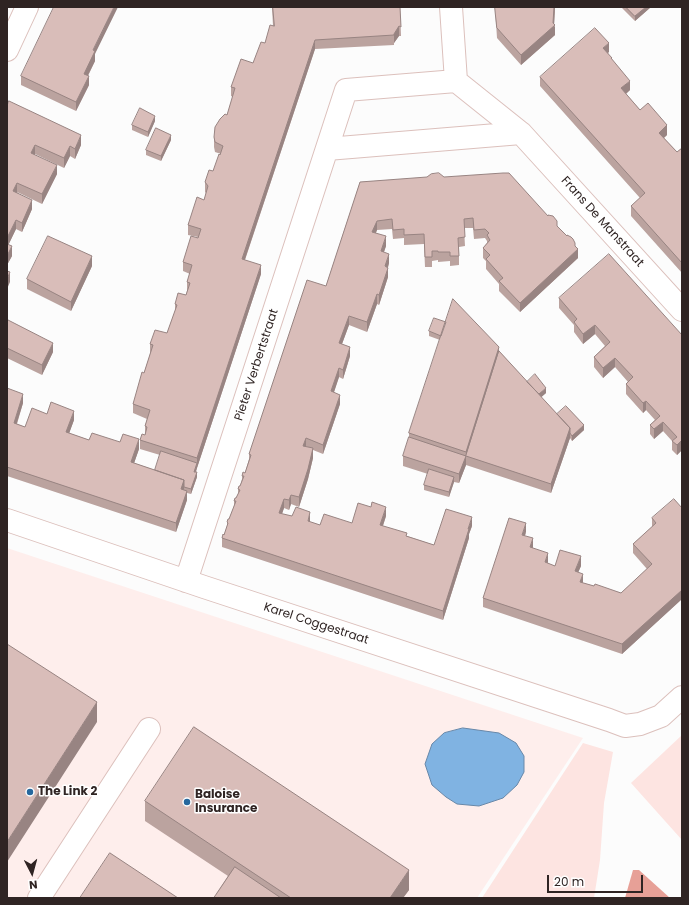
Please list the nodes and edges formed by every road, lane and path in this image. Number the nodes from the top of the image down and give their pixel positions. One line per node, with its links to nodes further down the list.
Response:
1 (27, 7): 3 (street)
2 (451, 7): 4 (street)
3 (7, 50)
4 (456, 81): 5 (street, Frans De Manstraat); 6 (street, Pieter Verbertstraat)
5 (521, 133): 6 (street); 7 (street, Frans De Manstraat)
6 (328, 149): 9 (street, Pieter Verbertstraat)
7 (682, 310)
8 (7, 520): 9 (street, Karel Coggestraat)
9 (186, 581): 10 (street, Karel Coggestraat)
10 (682, 697)
11 (150, 729): 12 (street)
12 (39, 898)

